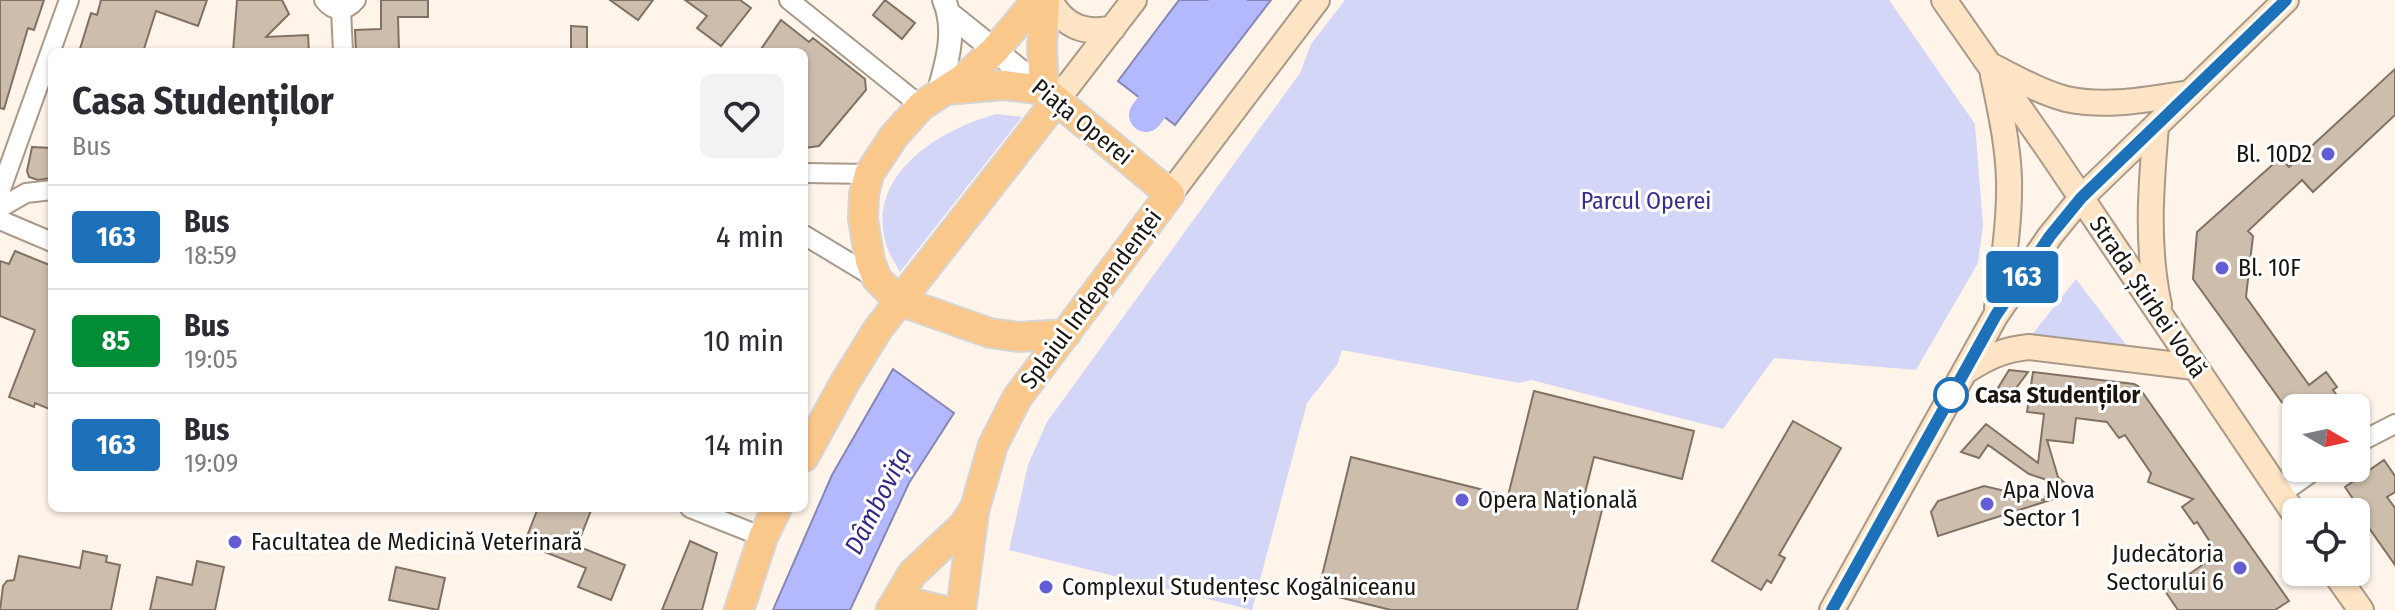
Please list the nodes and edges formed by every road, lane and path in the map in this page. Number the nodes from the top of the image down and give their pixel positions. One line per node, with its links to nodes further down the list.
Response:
1 (69, 0): 12 (street)
2 (789, 0): 19 (street)
3 (1037, 0): 14 (main road)
4 (1048, 0): 11 (main road); 18 (main road)
5 (1134, 0): 11 (main road)
6 (1317, 0): 25 (main road, Splaiul Independenței)
7 (1944, 0): 16 (main road, Strada Știrbei Vodă)
8 (2286, 0): 17 (main road)
9 (340, 3): 13 (street)
10 (947, 8): 14 (street, Piața Operei); 19 (street)
11 (1113, 28): 18 (main road)
12 (52, 48)
13 (343, 48)
14 (994, 51): 18 (street, Piața Operei); 19 (main road)
15 (48, 58): 24 (street)
16 (1990, 65): 17 (main road); 26 (main road, Strada Știrbei Vodă); 33 (main road)
17 (2190, 93): 20 (main road)
18 (1050, 95): 19 (main road); 25 (main road, Piața Operei); 32 (main road)
19 (935, 96): 22 (main road)
20 (2156, 126): 26 (main road); 34 (main road)
21 (808, 173): 22 (street)
22 (869, 174): 31 (main road)
23 (48, 190): 27 (street)
24 (0, 192)
25 (1170, 194): 35 (main road, Splaiul Independenței)
26 (2081, 198): 33 (main road); 34 (main road, Strada Știrbei Vodă)
27 (0, 208)
28 (0, 220): 30 (street)
29 (808, 237): 31 (street)
30 (48, 240)
31 (877, 279): 32 (main road); 36 (main road)
32 (899, 301): 35 (main road); 36 (main road)
33 (1996, 315): 38 (main road)
34 (2162, 319): 37 (main road, Strada Știrbei Vodă)
35 (1066, 334): 45 (main road, Splaiul Independenței)
36 (871, 341): 41 (main road)
37 (2194, 367): 38 (main road); 43 (main road, Strada Știrbei Vodă)
38 (1964, 372): 54 (main road)
39 (2395, 424): 40 (street)
40 (2370, 437)
41 (808, 450)
42 (2298, 482): 43 (street)
43 (2281, 494): 44 (main road, Strada Știrbei Vodă)
44 (2284, 498)
45 (975, 508): 51 (main road, Splaiul Independenței); 53 (main road)
46 (700, 512): 48 (street)
47 (775, 512): 48 (main road)
48 (763, 537): 50 (main road)
49 (2344, 586): 55 (main road)
50 (739, 610)
51 (891, 610): 52 (main road)
52 (942, 610)
53 (961, 610)
54 (1832, 610)
55 (2361, 610)

